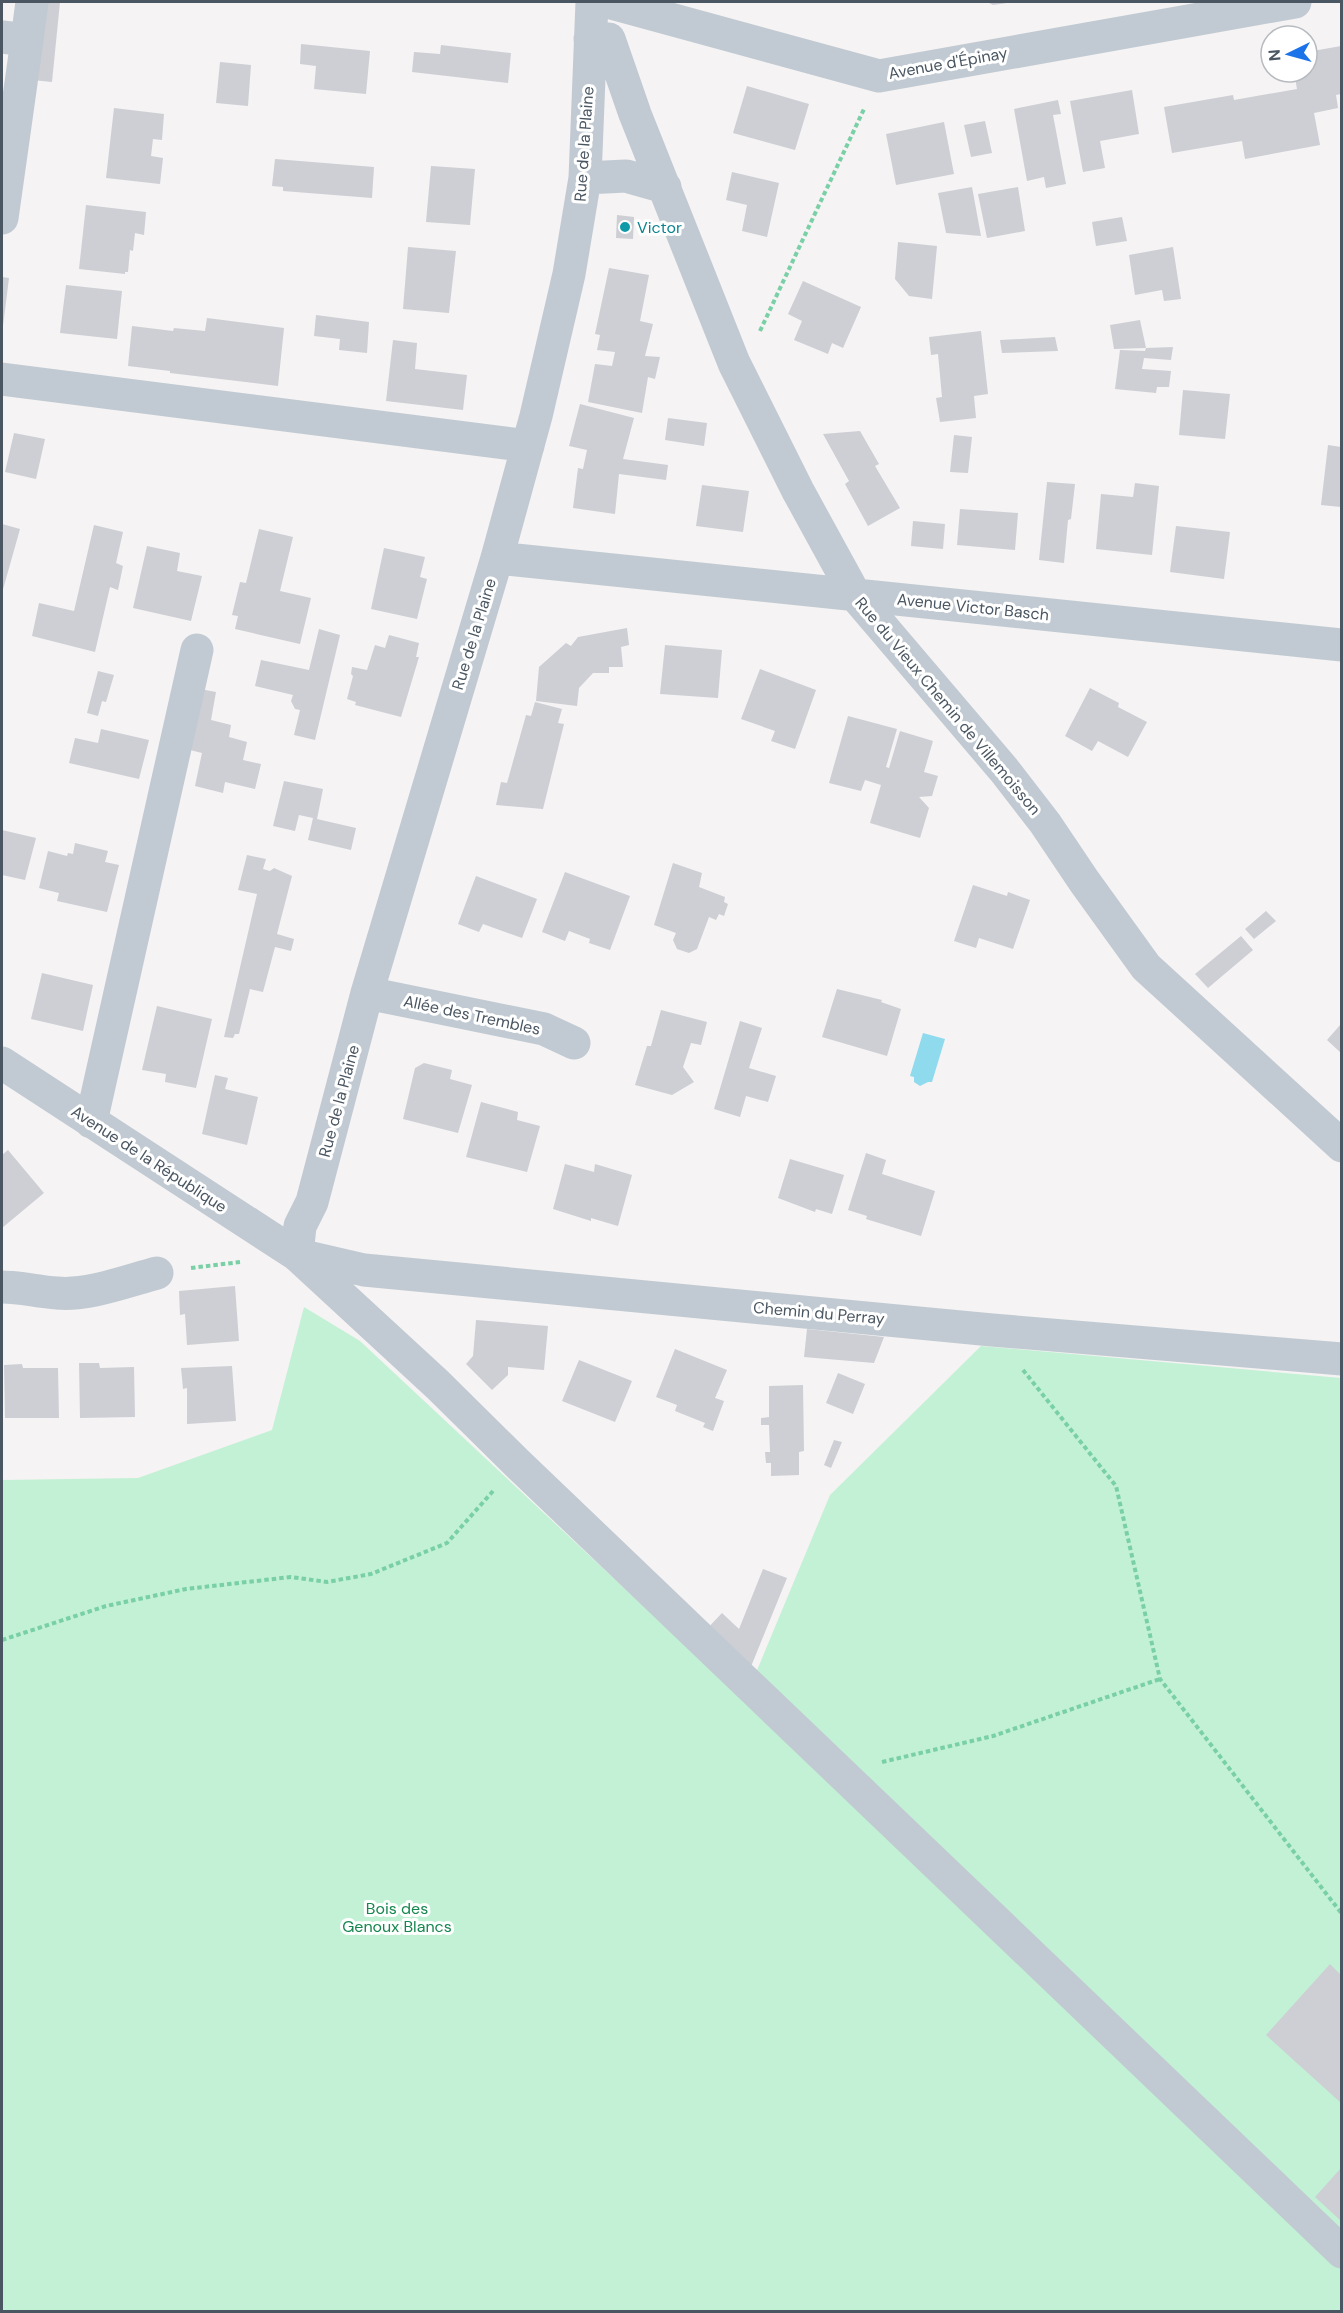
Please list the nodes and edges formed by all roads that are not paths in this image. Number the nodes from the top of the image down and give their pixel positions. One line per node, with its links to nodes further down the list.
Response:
1 (32, 2): 5 (street)
2 (592, 2): 6 (street, Rue de la Plaine)
3 (608, 2): 4 (street, Avenue d'Épinay)
4 (1294, 2)
5 (14, 39): 7 (street)
6 (590, 39): 8 (street, Rue de la Plaine); 9 (street, Rue du Vieux Chemin de Villemoisson)
7 (8, 132): 10 (street)
8 (585, 178): 9 (street); 12 (street, Rue de la Plaine)
9 (665, 187): 14 (street, Rue du Vieux Chemin de Villemoisson)
10 (2, 218)
11 (2, 379): 12 (street)
12 (528, 446): 13 (street, Rue de la Plaine)
13 (497, 558): 14 (street, Avenue Victor Basch); 17 (street, Rue de la Plaine)
14 (855, 595): 15 (street, Avenue Victor Basch); 21 (street, Rue du Vieux Chemin de Villemoisson)
15 (1341, 645)
16 (197, 651): 20 (street)
17 (368, 993): 18 (street, Allée des Trembles); 22 (street, Rue de la Plaine)
18 (574, 1043)
19 (2, 1063): 20 (street, Avenue de la République)
20 (91, 1122): 22 (street, Avenue de la République)
21 (1341, 1146)
22 (297, 1255): 25 (street, Chemin du Perray); 26 (street)
23 (157, 1273): 24 (street)
24 (2, 1287)
25 (1341, 1359)
26 (1341, 2252)

